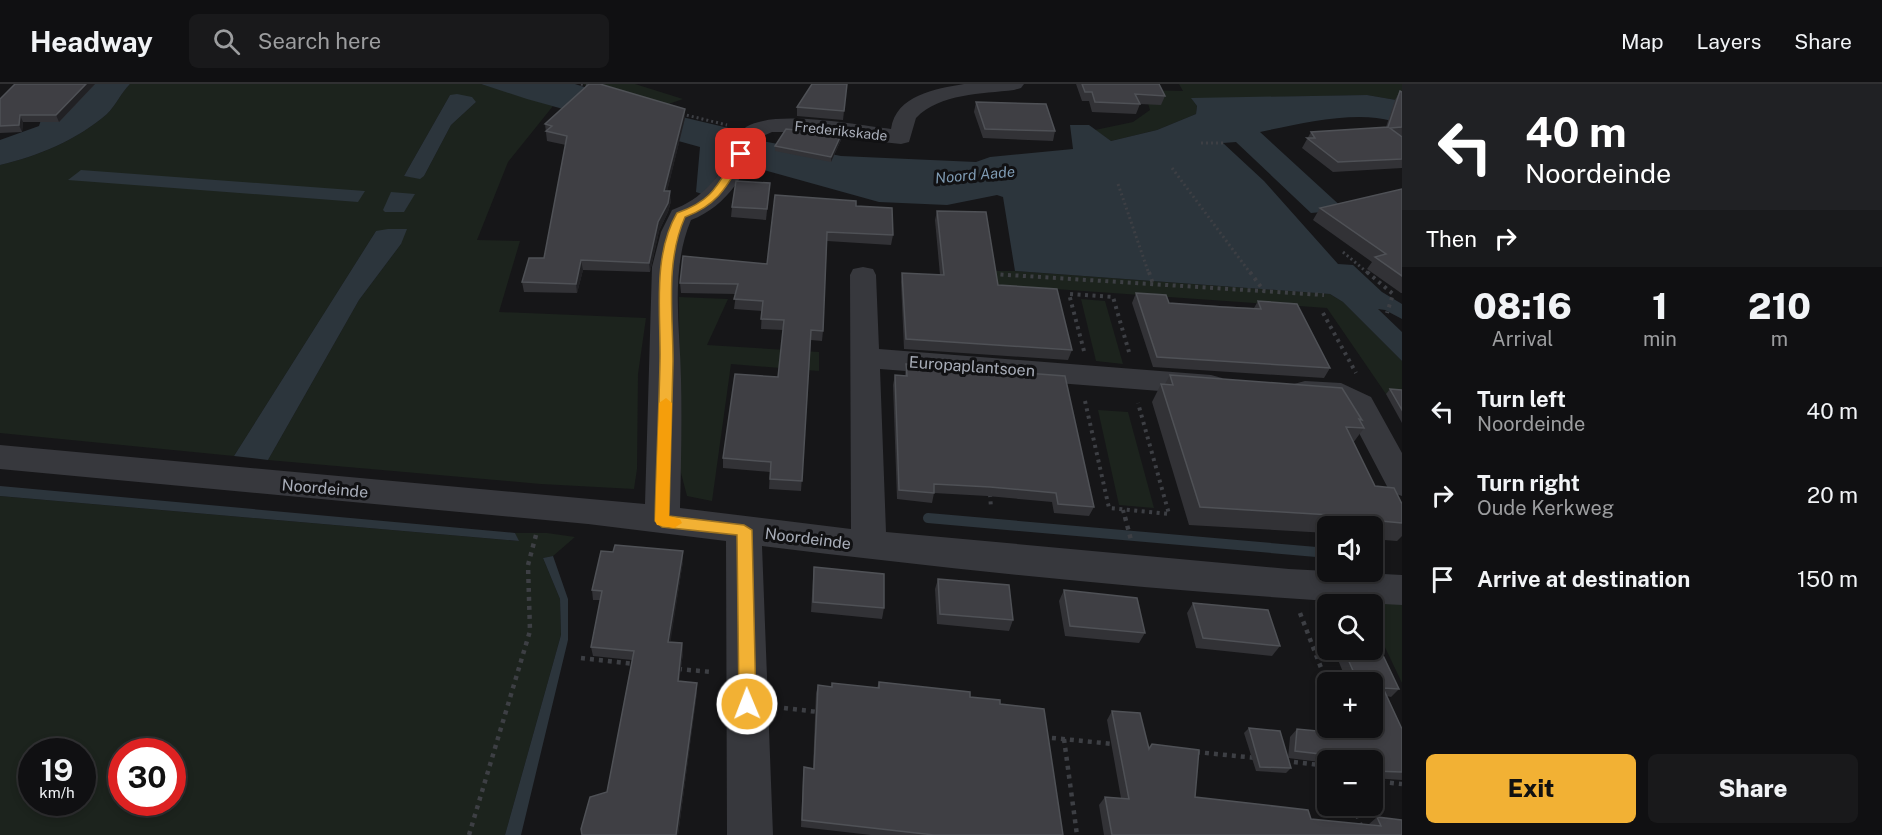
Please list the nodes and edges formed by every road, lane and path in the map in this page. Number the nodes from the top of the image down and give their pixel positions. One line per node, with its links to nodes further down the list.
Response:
1 (581, 84): 3 (path)
2 (1014, 84): 5 (street, Frederikskade)
3 (592, 87)
4 (680, 113): 5 (path)
5 (748, 143): 30 (street)
6 (1201, 143): 7 (path)
7 (1225, 143)
8 (1172, 168): 14 (path)
9 (1118, 184): 13 (path)
10 (1343, 252): 15 (path)
11 (992, 274): 13 (path)
12 (863, 275): 19 (street)
13 (1153, 284): 14 (path)
14 (1264, 291): 16 (path)
15 (1393, 294): 18 (path)
16 (1324, 295)
17 (1323, 313): 24 (path)
18 (1387, 313)
19 (865, 358): 20 (street, Europaplantsoen); 32 (street)
20 (1085, 375): 21 (street, Europaplantsoen); 21 (path); 21 (path)
21 (1134, 379): 22 (street, Europaplantsoen)
22 (1235, 386)
23 (1276, 389): 24 (street)
24 (1352, 398): 26 (street)
25 (0, 457): 28 (street, Noordeinde)
26 (1402, 483)
27 (989, 485): 29 (path)
28 (544, 508): 30 (street, Noordeinde); 51 (path)
29 (992, 508)
30 (662, 521): 31 (street, Noordeinde)
31 (744, 530): 32 (street, Noordeinde); 39 (street)
32 (869, 545): 33 (street, Noordeinde)
33 (1289, 584): 34 (street, Noordeinde); 38 (path)
34 (1402, 590)
35 (581, 658): 36 (path)
36 (640, 665)
37 (676, 669): 39 (path)
38 (1323, 672)
39 (747, 690): 40 (path); 52 (street)
40 (830, 713)
41 (1041, 736): 42 (path)
42 (1064, 739): 43 (path); 53 (path)
43 (1120, 744)
44 (1189, 752): 45 (path)
45 (1270, 760)
46 (1281, 761): 47 (path)
47 (1317, 765)
48 (1383, 782): 49 (path)
49 (1402, 783)
50 (1357, 816): 54 (path)
51 (469, 835)
52 (750, 835)
53 (1077, 835)
54 (1364, 835)

